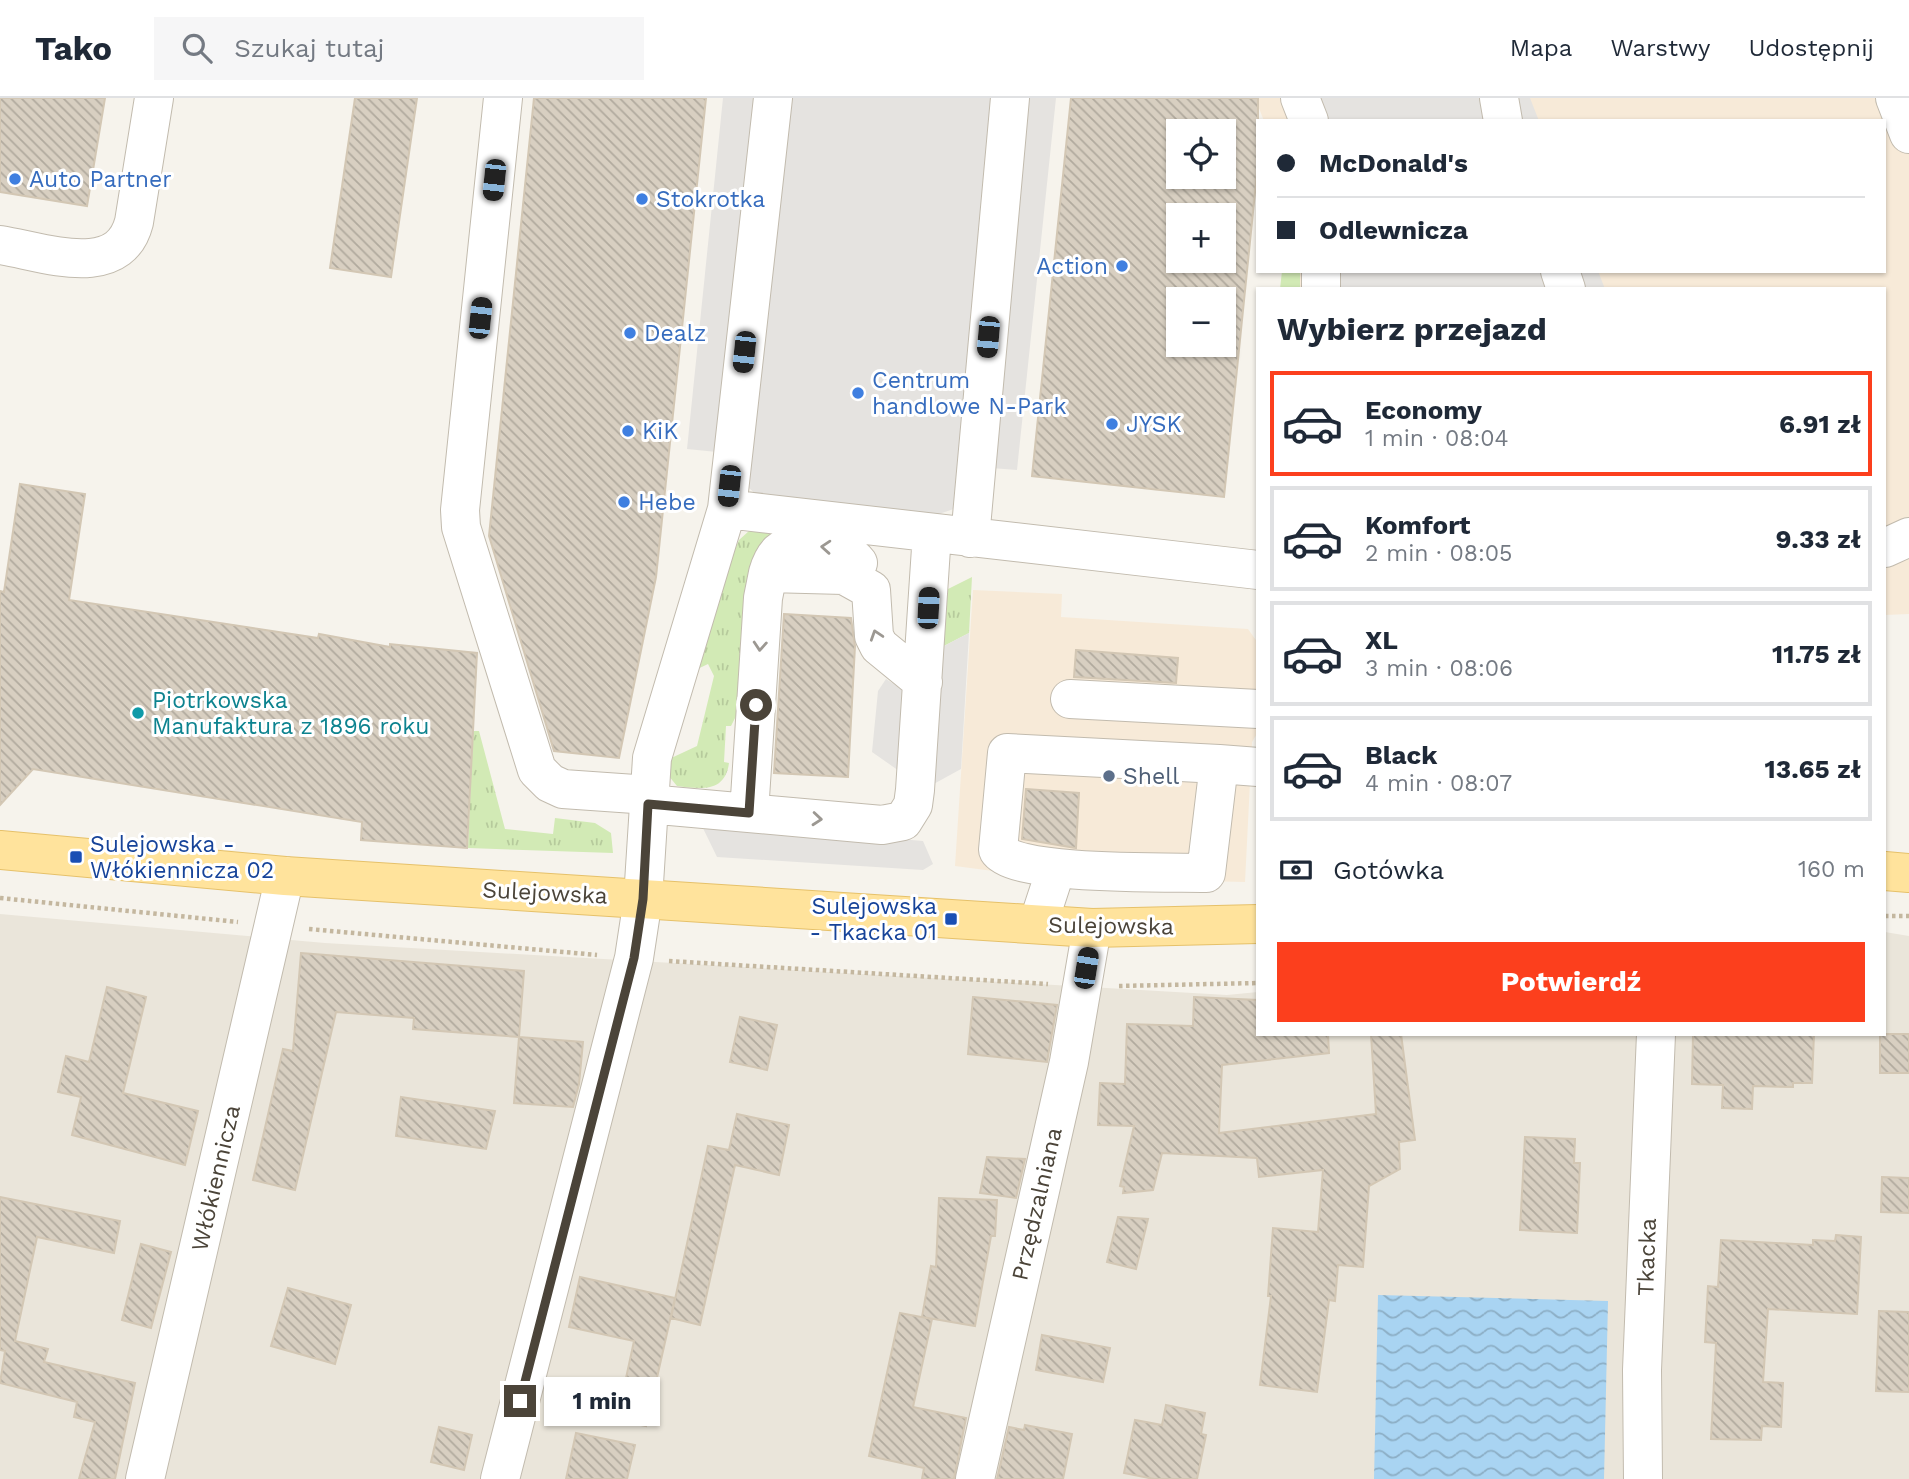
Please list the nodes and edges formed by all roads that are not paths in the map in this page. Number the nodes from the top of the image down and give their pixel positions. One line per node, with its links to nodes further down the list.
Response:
1 (154, 98): 11 (street)
2 (503, 98): 25 (street)
3 (773, 98): 12 (street)
4 (1010, 98): 15 (street)
5 (1300, 98): 8 (street)
6 (1499, 98): 9 (street)
7 (1895, 98): 10 (street)
8 (1308, 119)
9 (1503, 119)
10 (1909, 134)
11 (0, 245)
12 (727, 509): 13 (street); 25 (street)
13 (932, 533): 15 (street); 18 (street)
14 (1909, 537): 16 (street)
15 (970, 538): 17 (street)
16 (1886, 548)
17 (1256, 570)
18 (923, 682): 26 (street, one-way to 18); 26 (street, one-way to 26)
19 (1070, 699): 20 (street)
20 (1121, 702): 21 (street); 22 (street)
21 (1256, 709)
22 (1116, 759): 23 (street); 28 (street)
23 (1219, 764): 24 (street); 28 (street)
24 (1256, 767)
25 (648, 800): 26 (street); 32 (street)
26 (749, 813)
27 (0, 850): 31 (main road, Sulejowska)
28 (1056, 869): 34 (street)
29 (1886, 871): 30 (main road)
30 (1909, 873)
31 (285, 876): 32 (main road, Sulejowska); 37 (street, Włókiennicza)
32 (643, 899): 34 (main road, Sulejowska); 38 (street)
33 (1256, 924): 35 (main road, Sulejowska)
34 (1038, 925): 35 (main road, Sulejowska)
35 (1092, 928): 39 (street, Przędzalniana)
36 (1656, 1036): 40 (street, Tkacka)
37 (145, 1479)
38 (500, 1479)
39 (975, 1479)
40 (1643, 1479)

